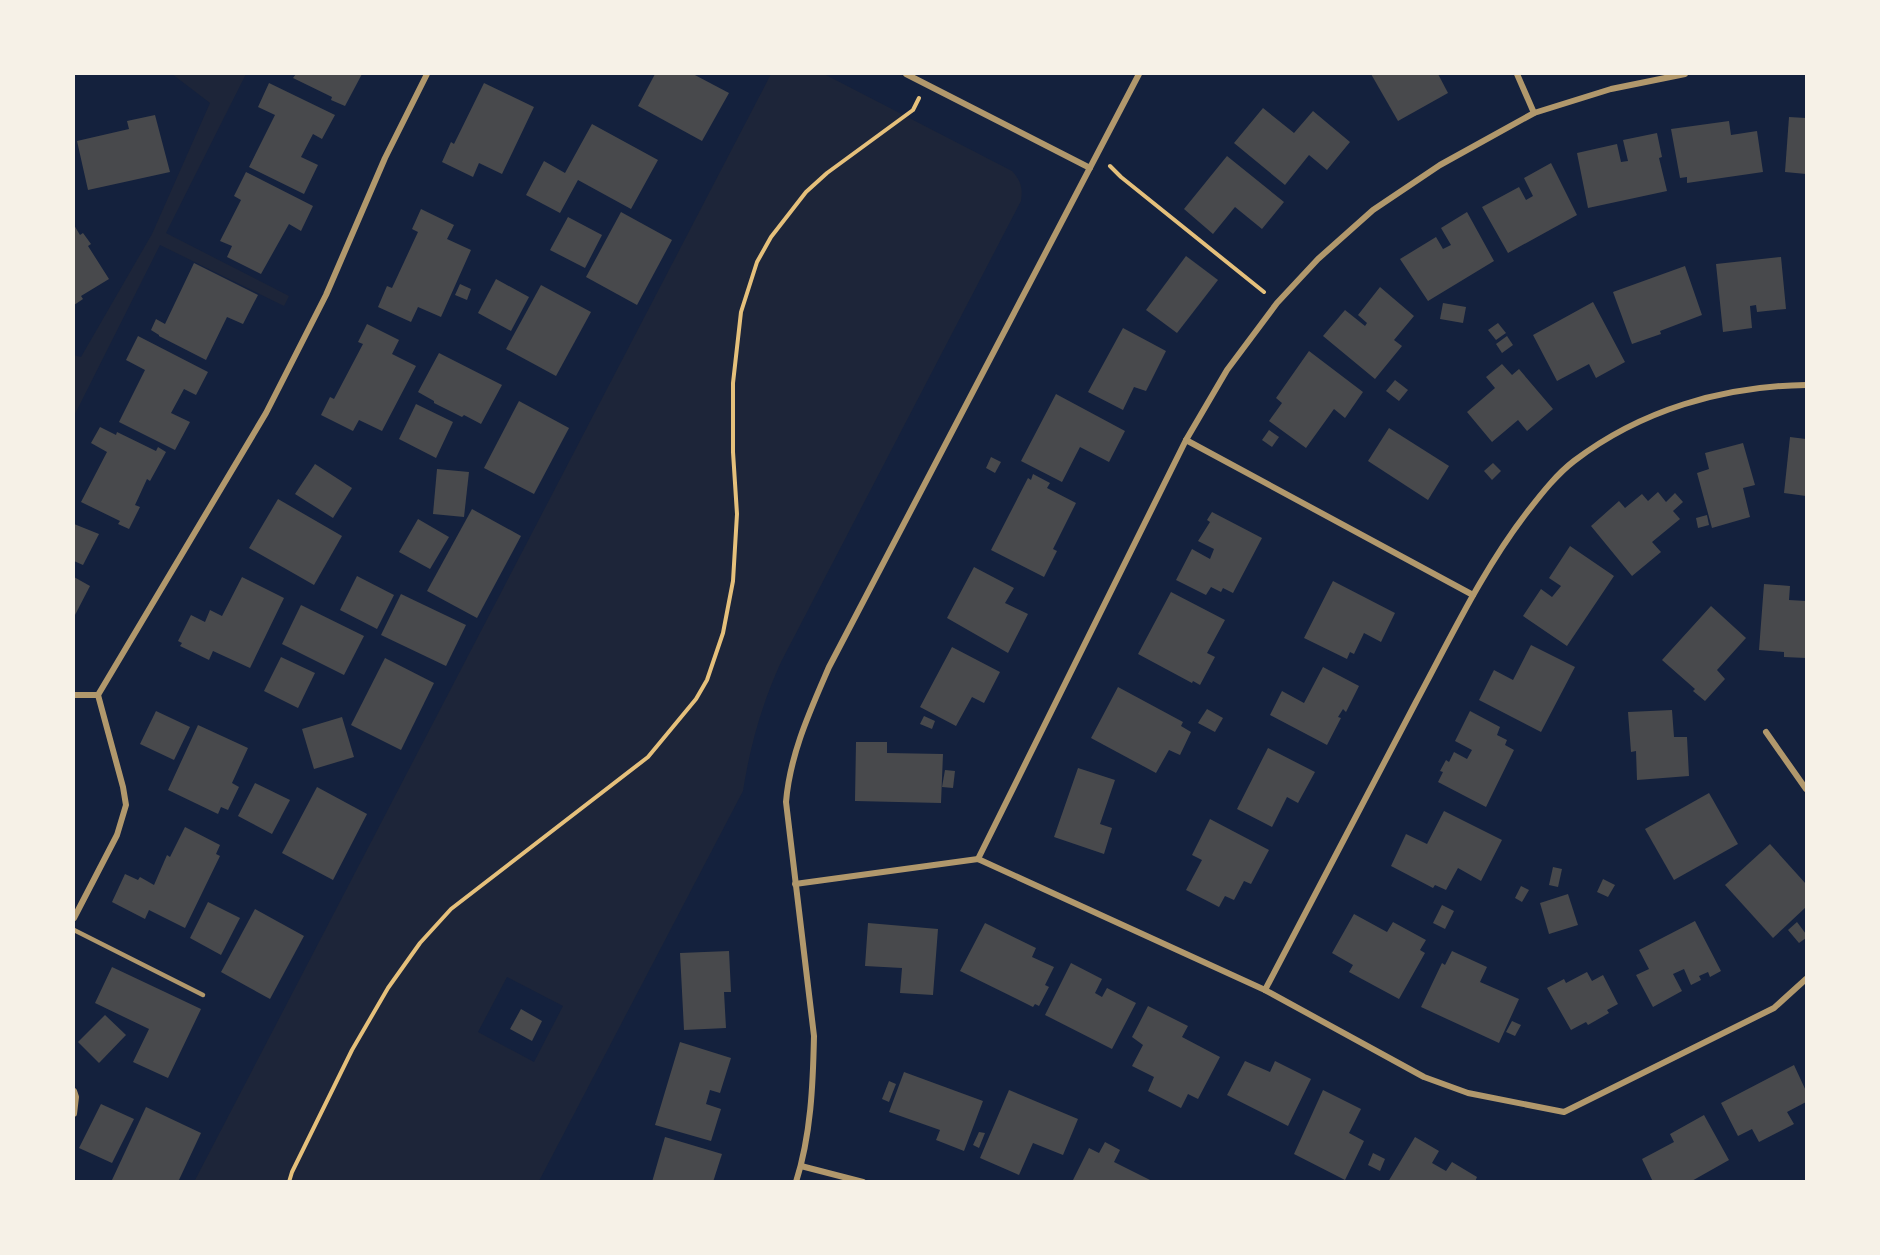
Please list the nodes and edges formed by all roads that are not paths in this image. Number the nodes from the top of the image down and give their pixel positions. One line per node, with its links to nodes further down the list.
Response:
1 (427, 74): 12 (street)
2 (906, 74): 7 (street)
3 (1139, 74): 7 (street)
4 (1517, 74): 6 (street)
5 (1685, 74): 6 (street)
6 (1534, 113): 9 (street)
7 (1090, 168): 16 (street)
8 (1806, 385): 10 (street)
9 (1186, 440): 10 (street); 15 (street)
10 (1473, 595): 20 (street)
11 (74, 695): 12 (street)
12 (98, 695): 17 (street)
13 (1766, 732): 14 (street)
14 (1806, 789)
15 (978, 859): 16 (street); 20 (street)
16 (795, 884): 24 (street)
17 (74, 918)
18 (74, 930): 21 (lane)
19 (1806, 980): 20 (street)
20 (1264, 990)
21 (203, 995)
22 (74, 1091): 23 (street)
23 (74, 1114)
24 (801, 1166): 25 (street); 26 (street)
25 (796, 1182)
26 (863, 1182)

